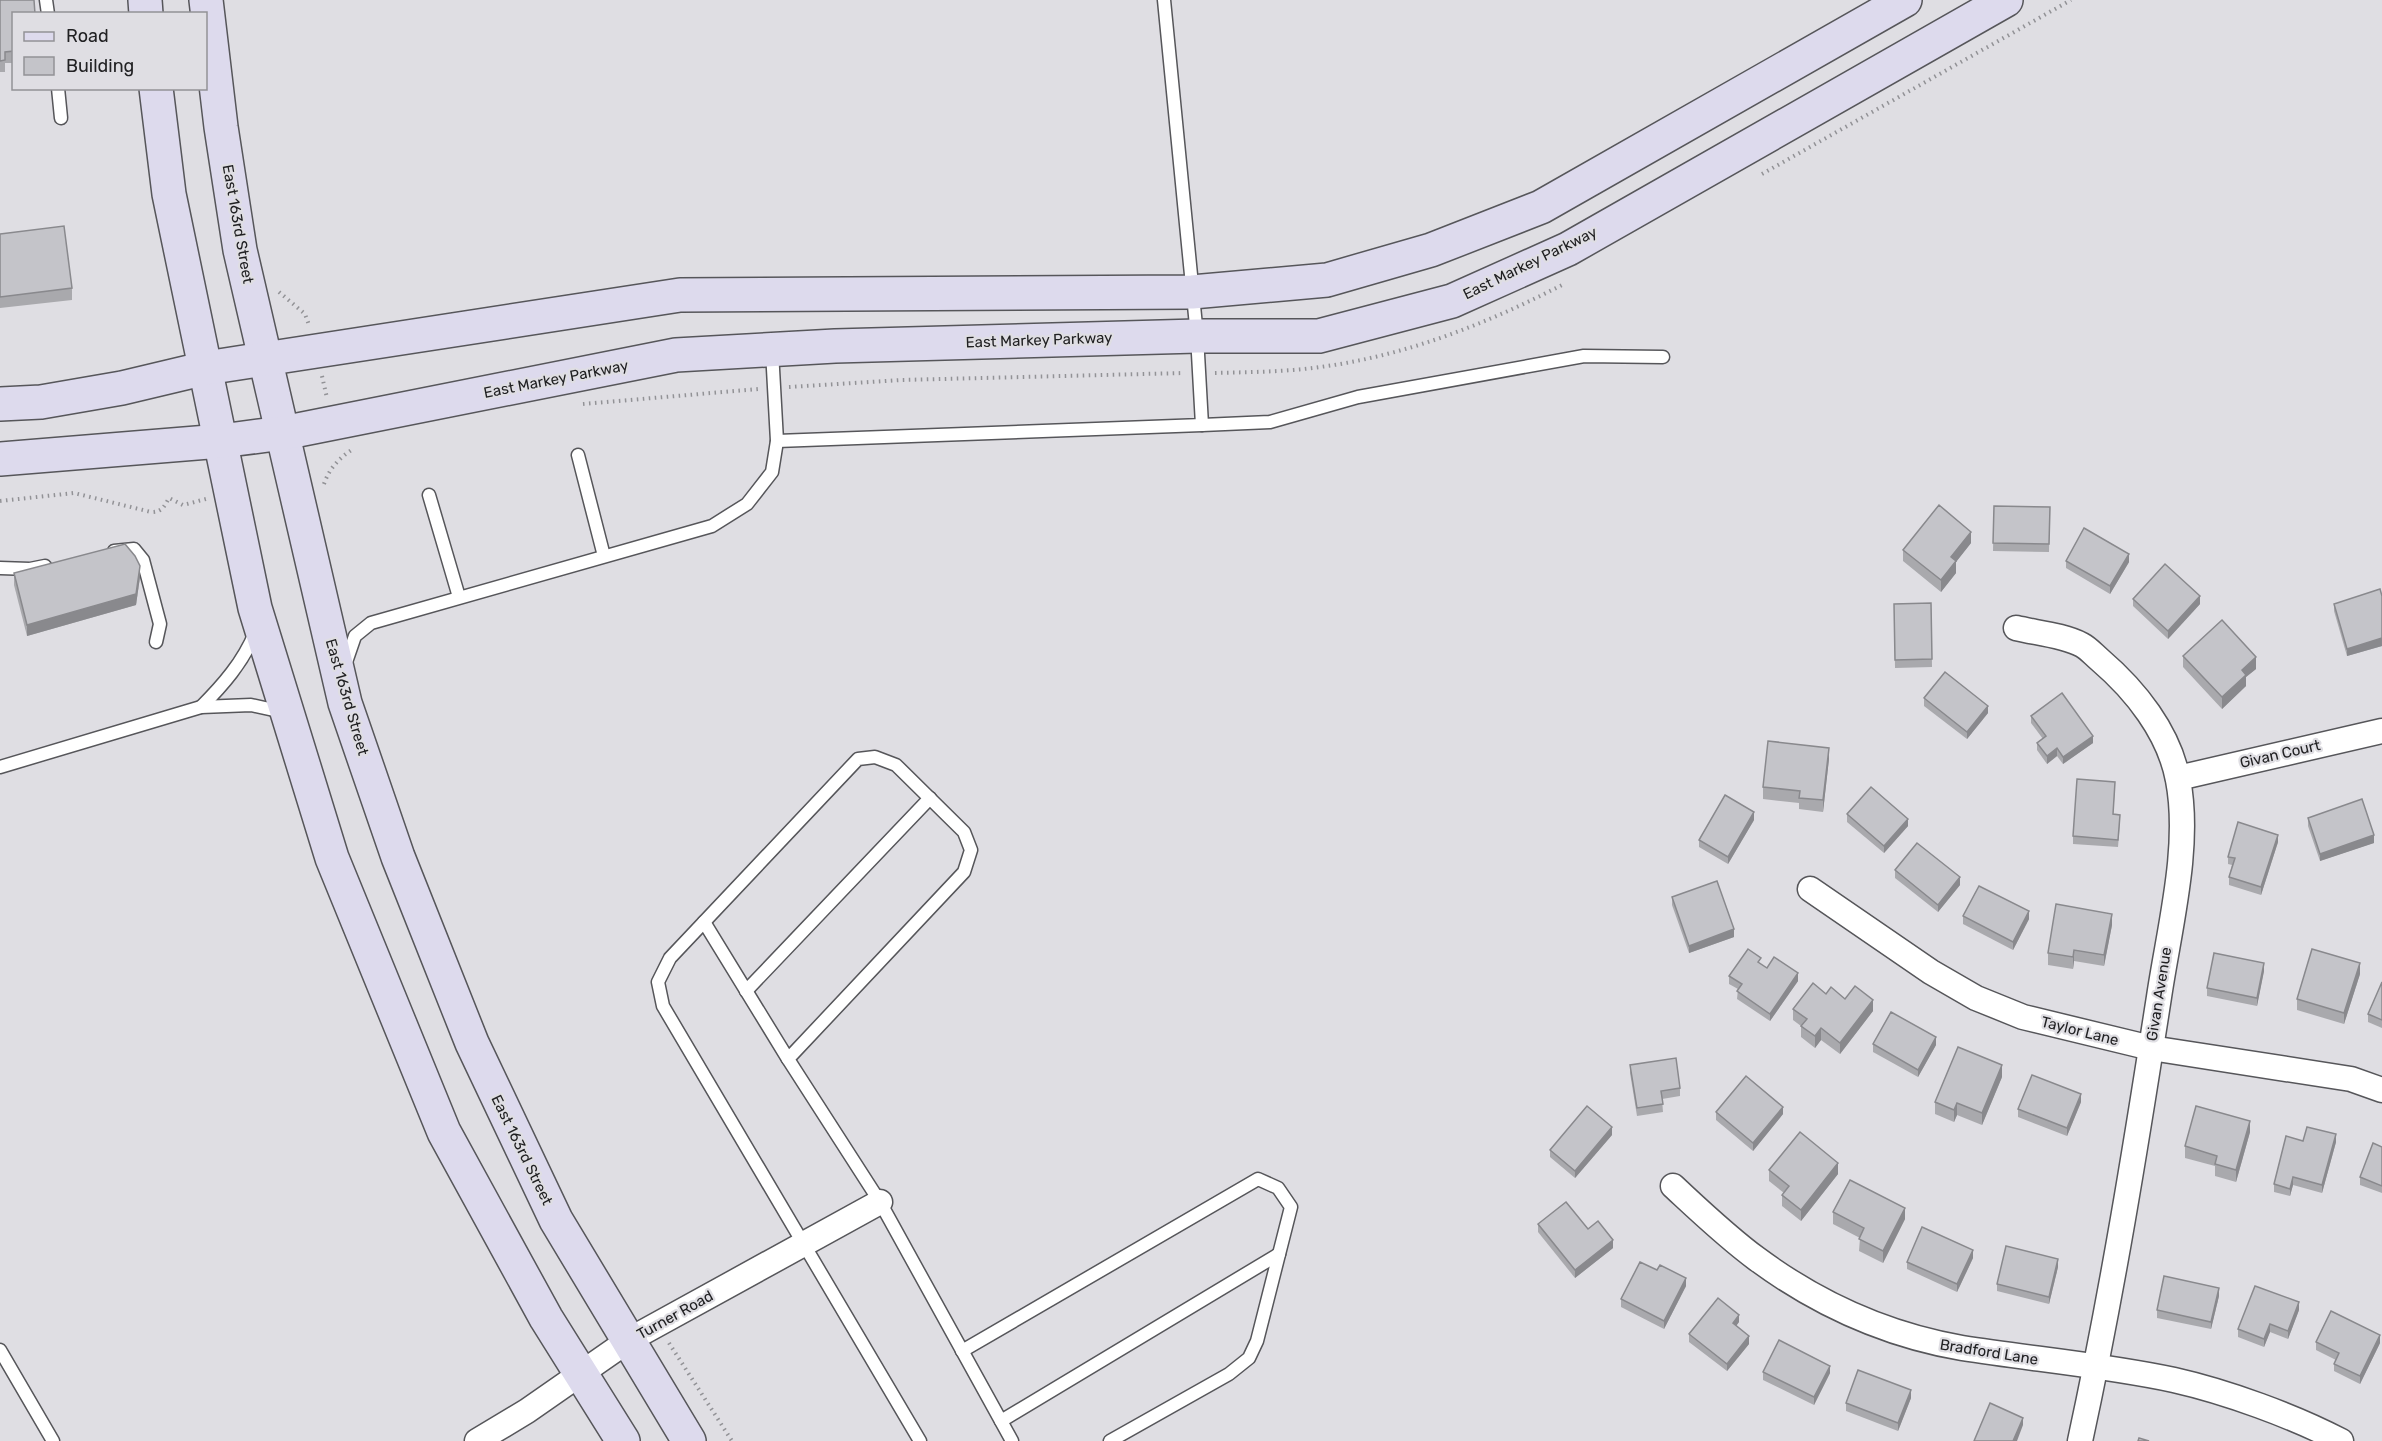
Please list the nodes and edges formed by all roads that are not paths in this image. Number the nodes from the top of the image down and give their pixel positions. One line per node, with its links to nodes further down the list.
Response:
1 (206, 0): 12 (street, East 163rd Street)
2 (1164, 0): 8 (lane)
3 (1905, 0): 8 (street)
4 (2006, 0): 9 (street, East Markey Parkway)
5 (58, 90): 7 (lane)
6 (156, 90): 13 (street)
7 (61, 118)
8 (1192, 292): 9 (lane); 12 (street)
9 (1197, 336): 10 (street, East Markey Parkway); 15 (lane)
10 (772, 350): 16 (street, East Markey Parkway); 18 (lane)
11 (1663, 357): 15 (lane)
12 (265, 358): 13 (street); 16 (street, East 163rd Street)
13 (206, 368): 14 (street); 17 (street)
14 (0, 404)
15 (1202, 425): 18 (lane)
16 (283, 433): 17 (street, East Markey Parkway); 30 (street, East 163rd Street)
17 (221, 441): 20 (street, East Markey Parkway); 27 (street)
18 (777, 441): 23 (lane)
19 (578, 455): 23 (lane)
20 (0, 459)
21 (429, 495): 26 (lane)
22 (100, 555): 29 (lane)
23 (604, 556): 26 (lane)
24 (53, 565): 25 (lane)
25 (0, 568)
26 (459, 597): 30 (lane)
27 (260, 622): 31 (lane); 32 (street)
28 (2016, 628): 35 (street, Givan Avenue)
29 (156, 642)
30 (340, 682): 47 (street, East 163rd Street)
31 (201, 707): 32 (lane); 34 (lane)
32 (287, 713): 51 (street)
33 (2382, 730): 35 (street, Givan Court)
34 (0, 767)
35 (2178, 778): 40 (street, Givan Avenue)
36 (930, 798): 38 (lane); 39 (lane); 41 (lane)
37 (1810, 889): 40 (street, Taylor Lane)
38 (704, 922): 39 (lane); 45 (lane)
39 (746, 991): 41 (lane)
40 (2151, 1048): 42 (street, Taylor Lane); 50 (street, Givan Avenue)
41 (788, 1059): 44 (lane)
42 (2382, 1090)
43 (1673, 1186): 50 (street, Bradford Lane)
44 (880, 1202): 45 (street, Turner Road); 49 (lane)
45 (804, 1243): 47 (street, Turner Road); 57 (lane)
46 (1279, 1254): 49 (lane); 52 (lane); 59 (lane)
47 (639, 1337): 51 (street, Turner Road); 56 (street, East 163rd Street)
48 (0, 1350): 53 (lane)
49 (962, 1351): 52 (lane)
50 (2096, 1367): 60 (street, Givan Avenue); 61 (street, Bradford Lane)
51 (583, 1379): 54 (street, Turner Road); 55 (street)
52 (1001, 1421): 58 (lane)
53 (53, 1441)
54 (477, 1441)
55 (623, 1441)
56 (689, 1441)
57 (920, 1441)
58 (1012, 1441)
59 (1110, 1441)
60 (2080, 1441)
61 (2341, 1441)

